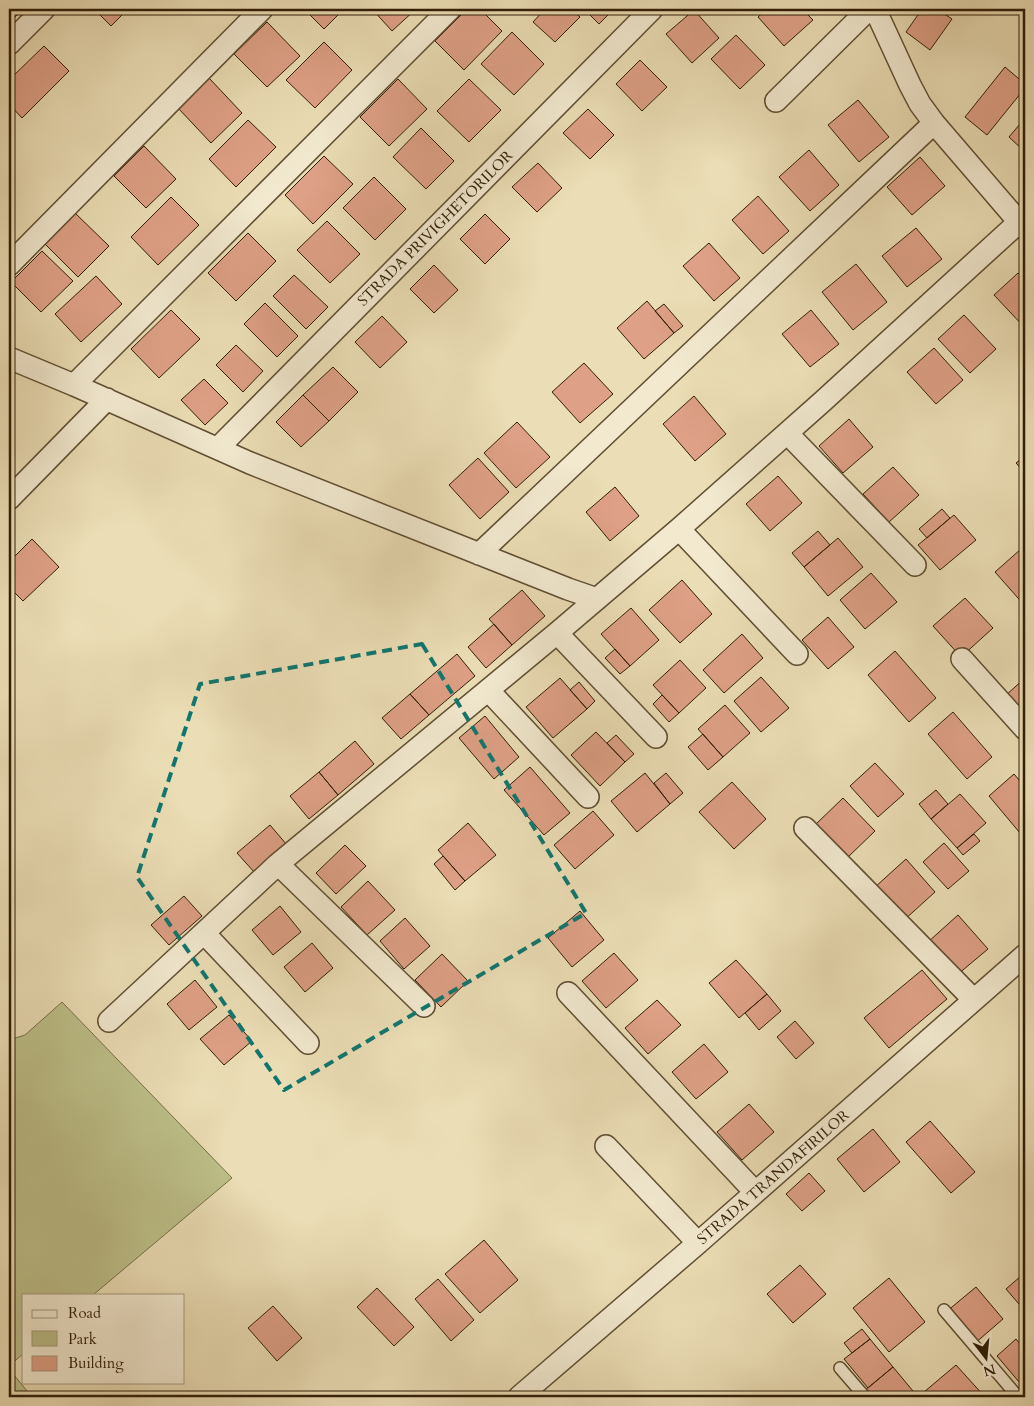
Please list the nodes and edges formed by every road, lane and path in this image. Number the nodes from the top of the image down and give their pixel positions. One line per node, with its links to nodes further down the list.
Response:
1 (44, 9): 7 (street)
2 (262, 9): 11 (street)
3 (450, 9): 13 (street)
4 (652, 9): 16 (street, STRADA PRIVIGHETORILOR)
5 (869, 9): 8 (street)
6 (875, 9): 9 (street)
7 (9, 44)
8 (776, 101)
9 (934, 123): 10 (street); 19 (street)
10 (1023, 223): 15 (street)
11 (9, 265)
12 (9, 358): 13 (street)
13 (74, 385): 14 (street)
14 (107, 399): 16 (street); 17 (street)
15 (787, 433): 18 (street); 20 (street)
16 (218, 448): 19 (street)
17 (9, 499)
18 (679, 529): 21 (street); 23 (street)
19 (479, 554): 21 (street)
20 (915, 565)
21 (597, 599): 22 (street)
22 (557, 633): 25 (street); 27 (street)
23 (797, 654)
24 (962, 659): 26 (street)
25 (488, 690): 28 (street); 30 (street)
26 (1025, 729)
27 (656, 736)
28 (588, 797)
29 (805, 828): 34 (street)
30 (278, 864): 31 (street); 35 (street)
31 (204, 933): 36 (street); 37 (street)
32 (1025, 957): 34 (street, STRADA TRANDAFIRILOR)
33 (568, 993): 39 (street)
34 (974, 1000): 39 (street, STRADA TRANDAFIRILOR)
35 (424, 1006)
36 (109, 1020)
37 (308, 1043)
38 (606, 1146): 40 (street)
39 (755, 1192): 40 (street, STRADA TRANDAFIRILOR)
40 (698, 1243): 43 (street, STRADA TRANDAFIRILOR)
41 (944, 1310): 45 (lane)
42 (840, 1368): 44 (lane)
43 (520, 1397)
44 (865, 1397)
45 (1018, 1397)

